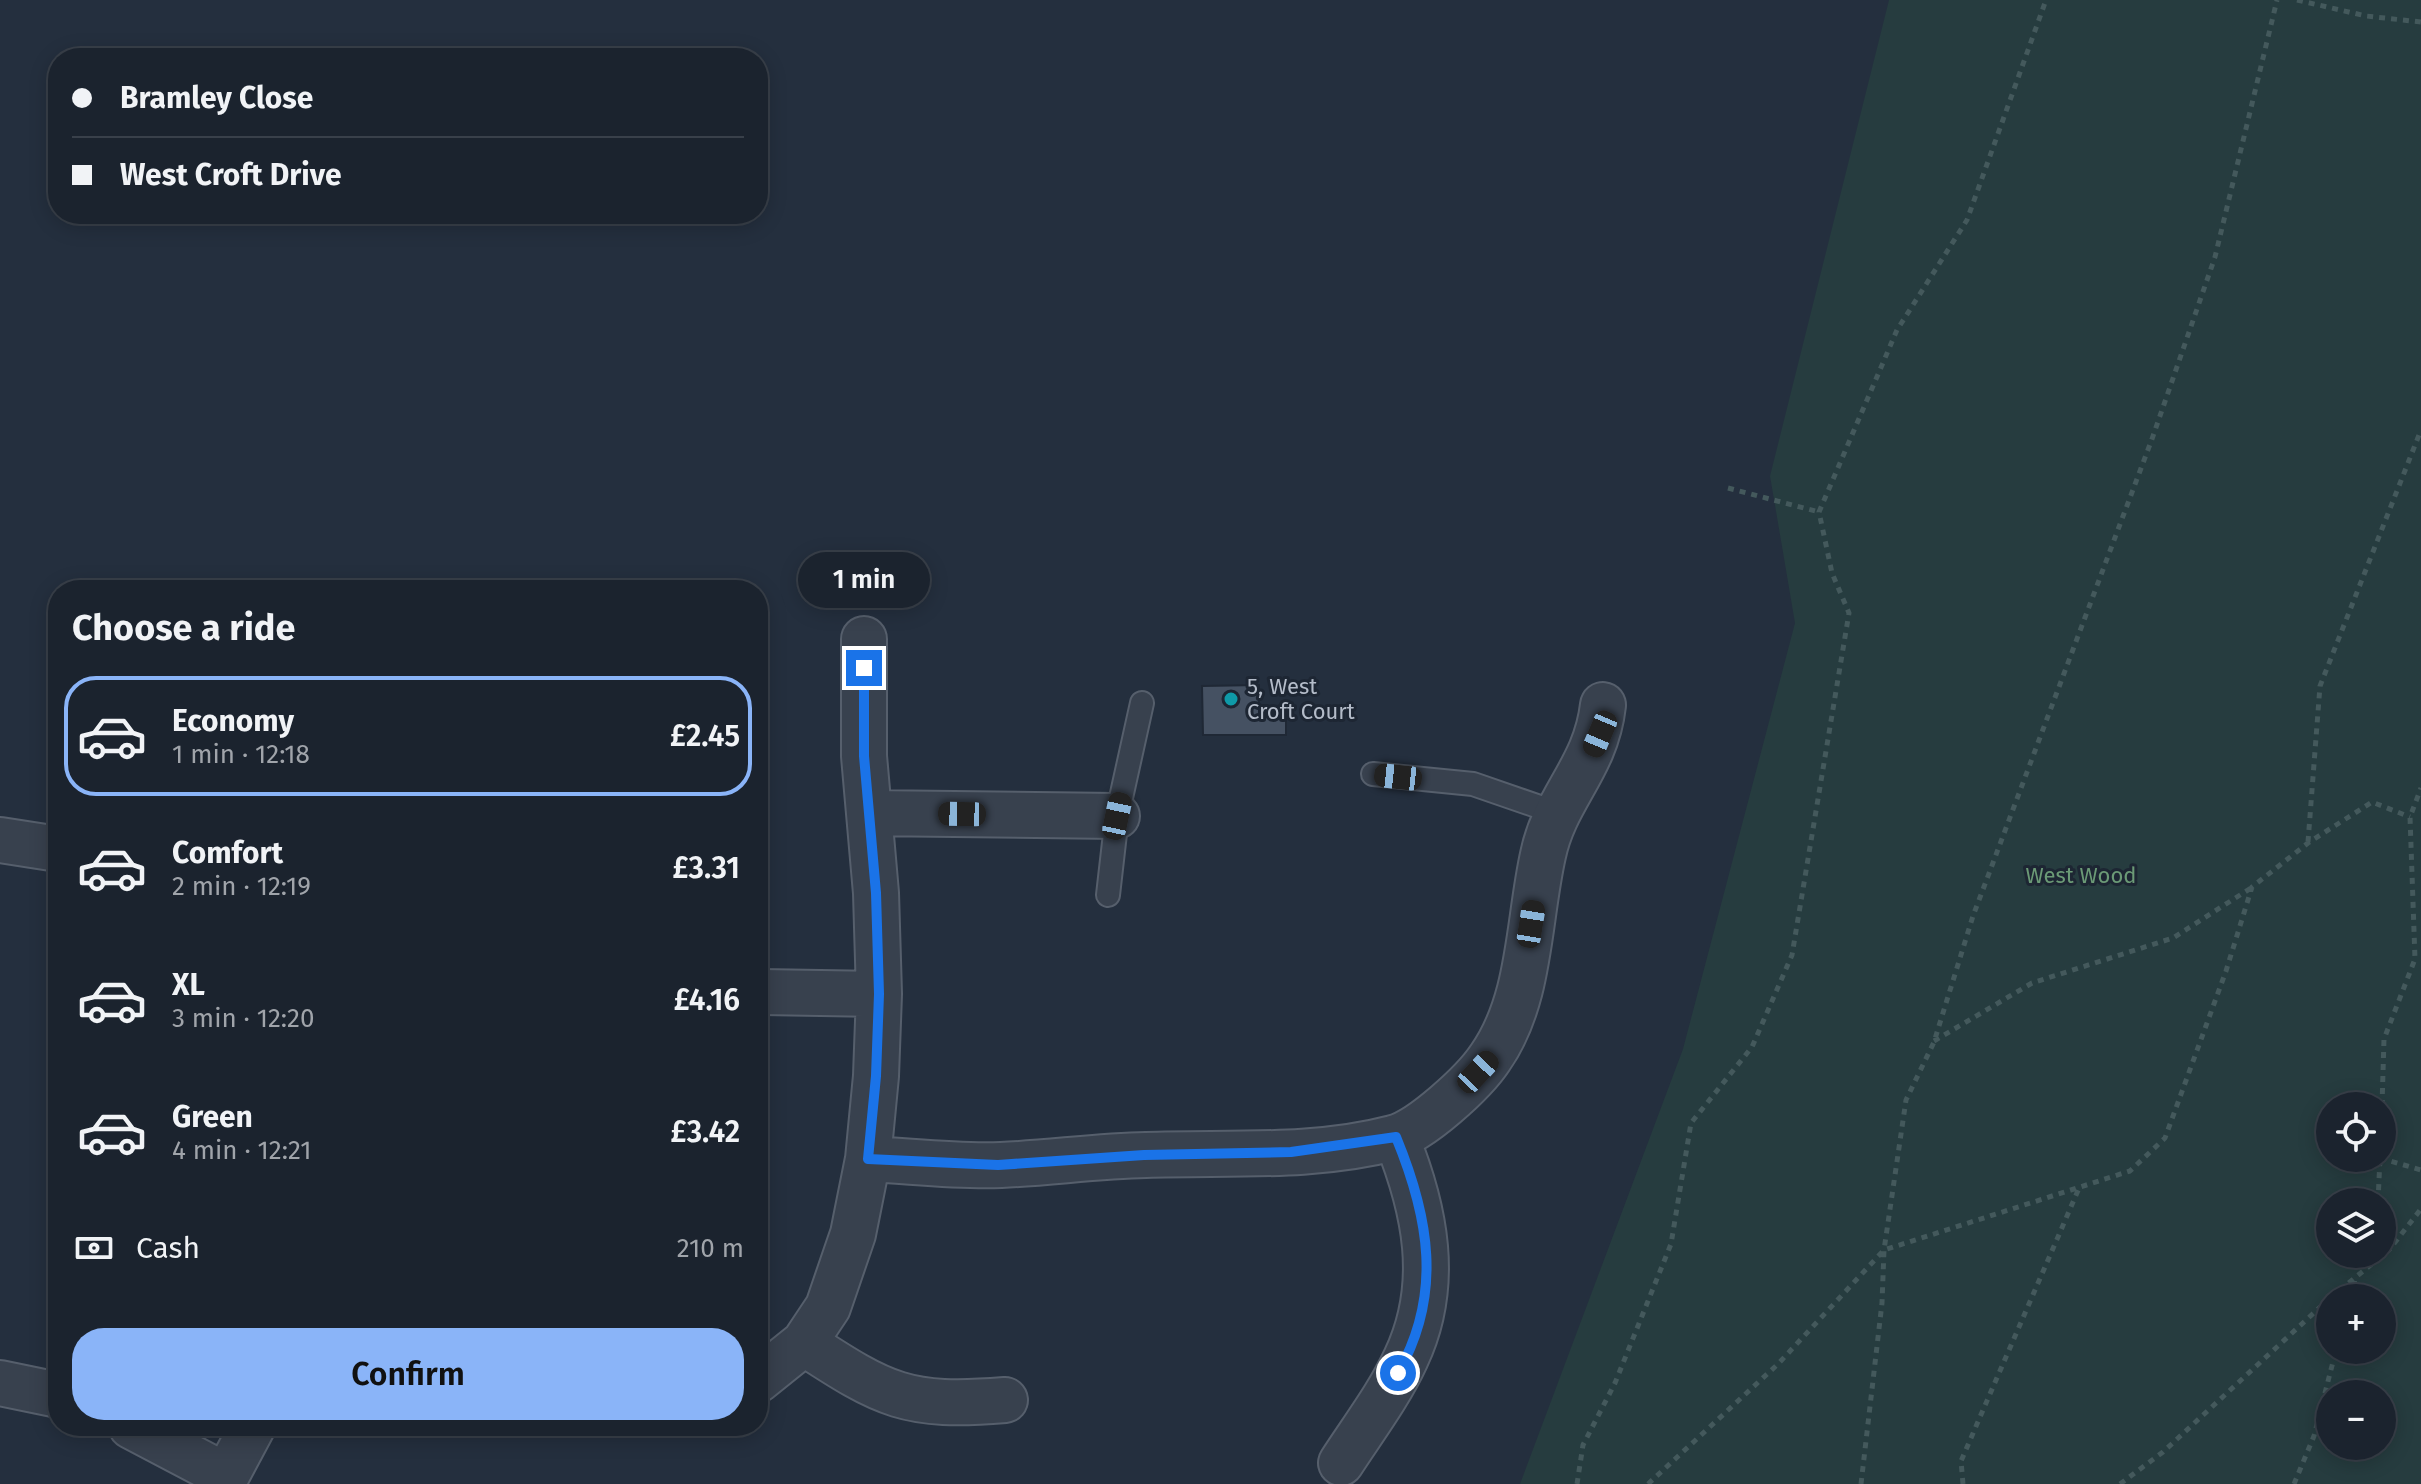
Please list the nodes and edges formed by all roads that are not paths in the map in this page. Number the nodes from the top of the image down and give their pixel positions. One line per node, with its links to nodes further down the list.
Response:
1 (864, 639): 5 (street)
2 (1142, 703): 7 (lane)
3 (1603, 705): 6 (street)
4 (1373, 774): 6 (lane)
5 (869, 813): 7 (street); 12 (street)
6 (1557, 813): 13 (street)
7 (1117, 816): 10 (lane)
8 (0, 840): 9 (street)
9 (48, 847)
10 (1108, 895)
11 (768, 992): 12 (street)
12 (879, 994): 14 (street)
13 (1396, 1137): 14 (street); 22 (street)
14 (868, 1159): 15 (street)
15 (804, 1343): 16 (street); 19 (street)
16 (768, 1372)
17 (0, 1383): 18 (street)
18 (48, 1393)
19 (1005, 1400)
20 (148, 1436): 23 (street)
21 (248, 1436): 23 (street)
22 (1341, 1463)
23 (224, 1480)

